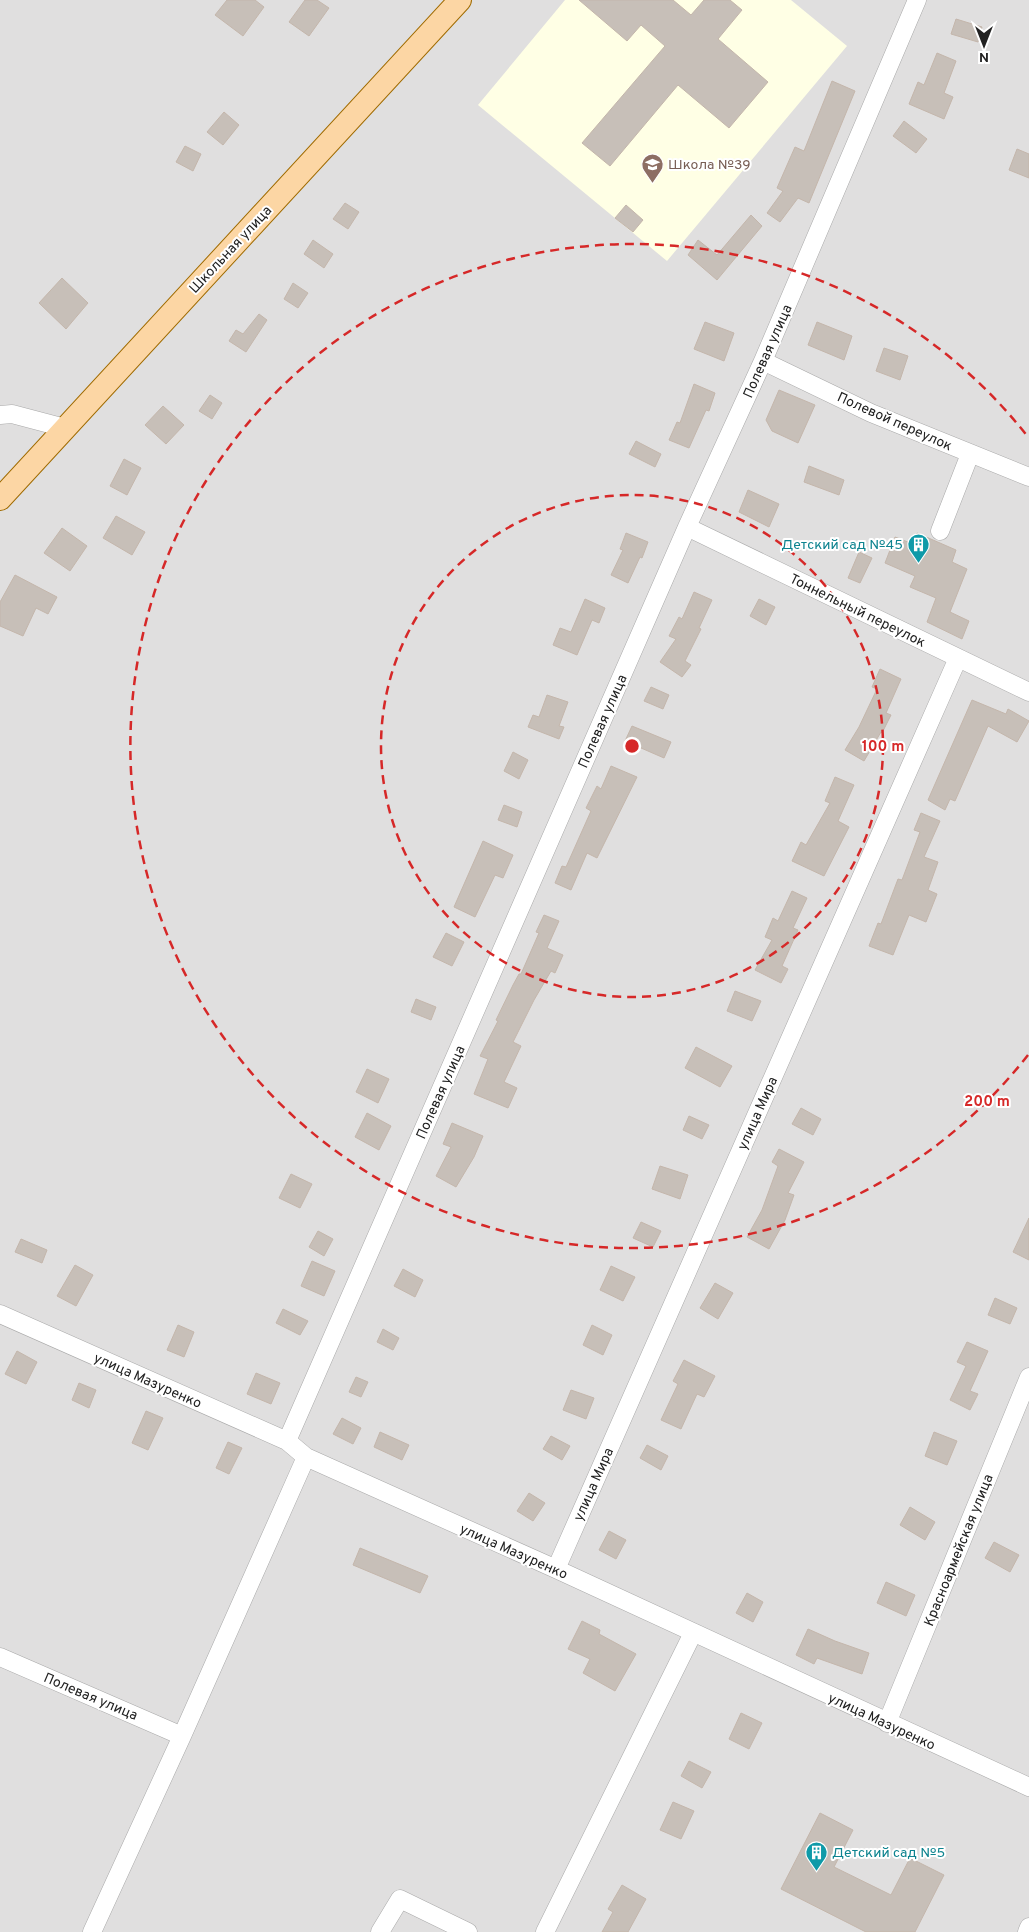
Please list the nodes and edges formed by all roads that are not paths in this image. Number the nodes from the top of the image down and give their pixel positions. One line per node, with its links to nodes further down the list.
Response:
1 (460, 0): 5 (main road, Школьная улица)
2 (917, 0): 3 (street, Полевая улица)
3 (763, 361): 6 (street, Полевой переулок); 9 (street, Полевая улица)
4 (0, 415): 5 (street)
5 (65, 428): 8 (main road, Школьная улица)
6 (970, 454): 7 (street, Полевой переулок); 10 (street)
7 (1029, 477)
8 (0, 498)
9 (687, 528): 11 (street, Тоннельный переулок); 15 (street, Полевая улица)
10 (940, 531)
11 (958, 658): 12 (street, Тоннельный переулок); 17 (street, улица Мира)
12 (1029, 692)
13 (0, 1314): 15 (street, улица Мазуренко)
14 (1029, 1377): 20 (street, Красноармейская улица)
15 (286, 1441): 16 (street, улица Мазуренко)
16 (306, 1457): 17 (street, улица Мазуренко); 21 (street)
17 (556, 1569): 18 (street, улица Мазуренко)
18 (693, 1633): 20 (street, улица Мазуренко); 27 (street)
19 (0, 1657): 21 (street, Полевая улица)
20 (887, 1723): 22 (street, улица Мазуренко)
21 (182, 1736): 24 (street)
22 (1029, 1788)
23 (1029, 1927): 28 (street)
24 (92, 1932)
25 (380, 1932): 26 (street)
26 (468, 1932)
27 (545, 1932)
28 (1027, 1932)

